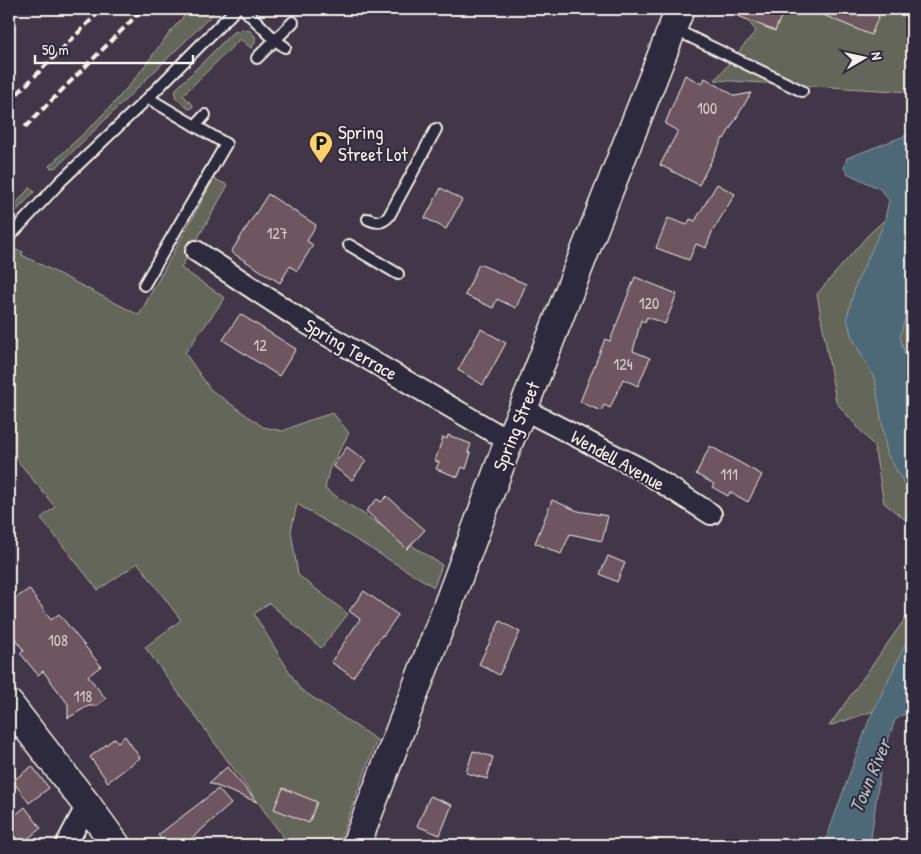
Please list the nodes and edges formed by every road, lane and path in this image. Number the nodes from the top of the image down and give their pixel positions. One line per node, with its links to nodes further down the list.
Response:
1 (236, 9): 9 (lane)
2 (244, 9): 5 (lane)
3 (676, 19): 8 (lane); 19 (street, Spring Street)
4 (293, 22): 5 (lane)
5 (275, 40): 6 (lane); 7 (lane)
6 (285, 47)
7 (257, 58)
8 (802, 91)
9 (148, 98): 11 (lane); 14 (lane)
10 (205, 114): 11 (lane)
11 (195, 126): 18 (lane)
12 (436, 129): 13 (lane)
13 (368, 219)
14 (9, 237)
15 (350, 245): 17 (lane)
16 (196, 251): 20 (street, Spring Terrace)
17 (398, 274)
18 (144, 285)
19 (523, 409): 20 (street, Spring Street); 21 (street, Wendell Avenue)
20 (509, 441): 26 (street, Spring Street)
21 (711, 514)
22 (9, 704): 23 (street)
23 (87, 805): 24 (street); 25 (street)
24 (66, 845)
25 (116, 845)
26 (356, 845)

